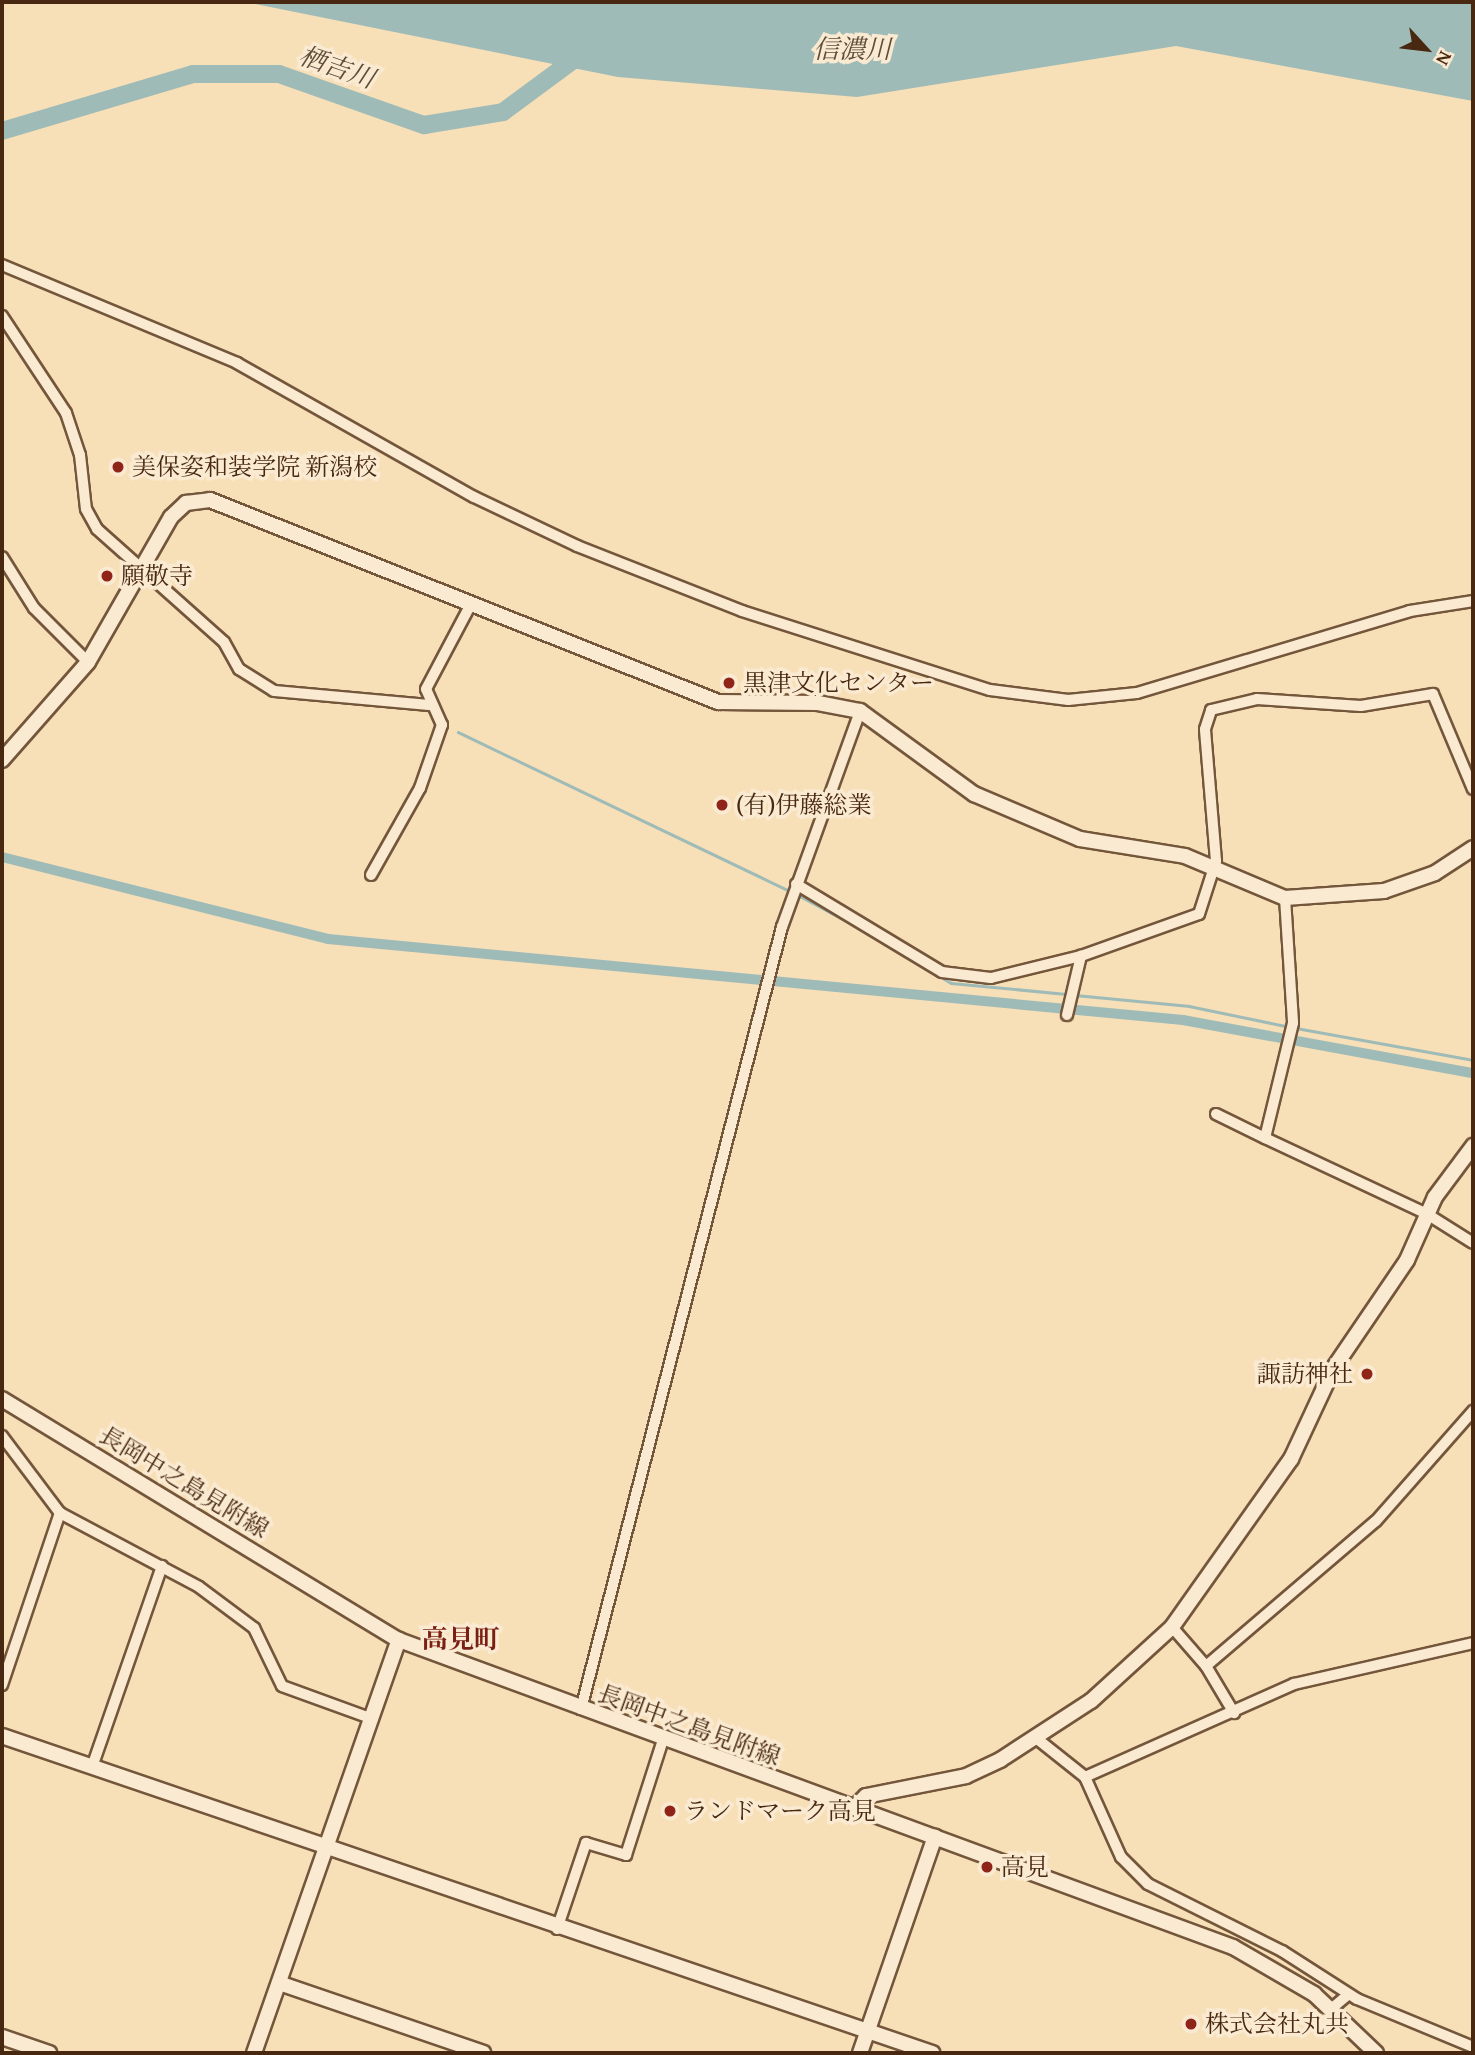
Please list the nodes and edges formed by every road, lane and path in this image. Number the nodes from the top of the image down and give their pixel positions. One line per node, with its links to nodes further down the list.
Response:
1 (2, 265): 5 (street)
2 (2, 316): 4 (street)
3 (2, 556): 7 (street)
4 (144, 565): 6 (street); 7 (street); 8 (street)
5 (1473, 601)
6 (470, 606): 8 (street); 9 (street)
7 (88, 662): 10 (street)
8 (429, 705): 14 (street)
9 (860, 711): 13 (street); 15 (street)
10 (2, 761)
11 (1473, 789): 13 (street)
12 (1473, 848): 16 (street)
13 (1214, 869): 16 (street); 17 (street)
14 (371, 875)
15 (796, 884): 17 (street); 35 (street)
16 (1285, 898): 20 (street)
17 (1081, 956): 18 (street)
18 (1067, 1015)
19 (1216, 1114): 20 (street)
20 (1265, 1138): 22 (street)
21 (1473, 1146): 22 (street)
22 (1427, 1214): 23 (street); 30 (street)
23 (1473, 1243)
24 (4, 1404): 31 (street, 長岡中之島見附線)
25 (1473, 1411): 33 (street)
26 (5, 1439): 27 (street); 28 (street)
27 (2, 1451)
28 (60, 1513): 29 (street); 34 (street)
29 (162, 1566): 37 (street); 41 (street)
30 (1172, 1627): 33 (street); 39 (street)
31 (399, 1640): 35 (street, 長岡中之島見附線); 37 (street)
32 (1473, 1643): 36 (street)
33 (1206, 1666): 36 (street)
34 (2, 1685)
35 (581, 1709): 40 (street, 長岡中之島見附線)
36 (1234, 1713): 42 (street)
37 (370, 1718): 45 (street)
38 (2, 1736): 41 (street)
39 (1036, 1738): 42 (street); 43 (street)
40 (663, 1740): 43 (street, 長岡中之島見附線); 46 (street)
41 (92, 1767): 45 (street)
42 (1085, 1777): 48 (street)
43 (854, 1808): 44 (street, 長岡中之島見附線)
44 (935, 1837): 49 (street, 長岡中之島見附線); 50 (street)
45 (326, 1849): 46 (street); 47 (street)
46 (558, 1929): 50 (street)
47 (279, 1983): 54 (street); 55 (street)
48 (1349, 1994): 49 (street); 52 (street)
49 (1331, 2008): 58 (street, 長岡中之島見附線)
50 (868, 2031): 56 (street); 57 (street)
51 (2, 2037): 53 (street)
52 (1473, 2047)
53 (49, 2053)
54 (254, 2053)
55 (483, 2053)
56 (860, 2053)
57 (932, 2053)
58 (1376, 2053)

